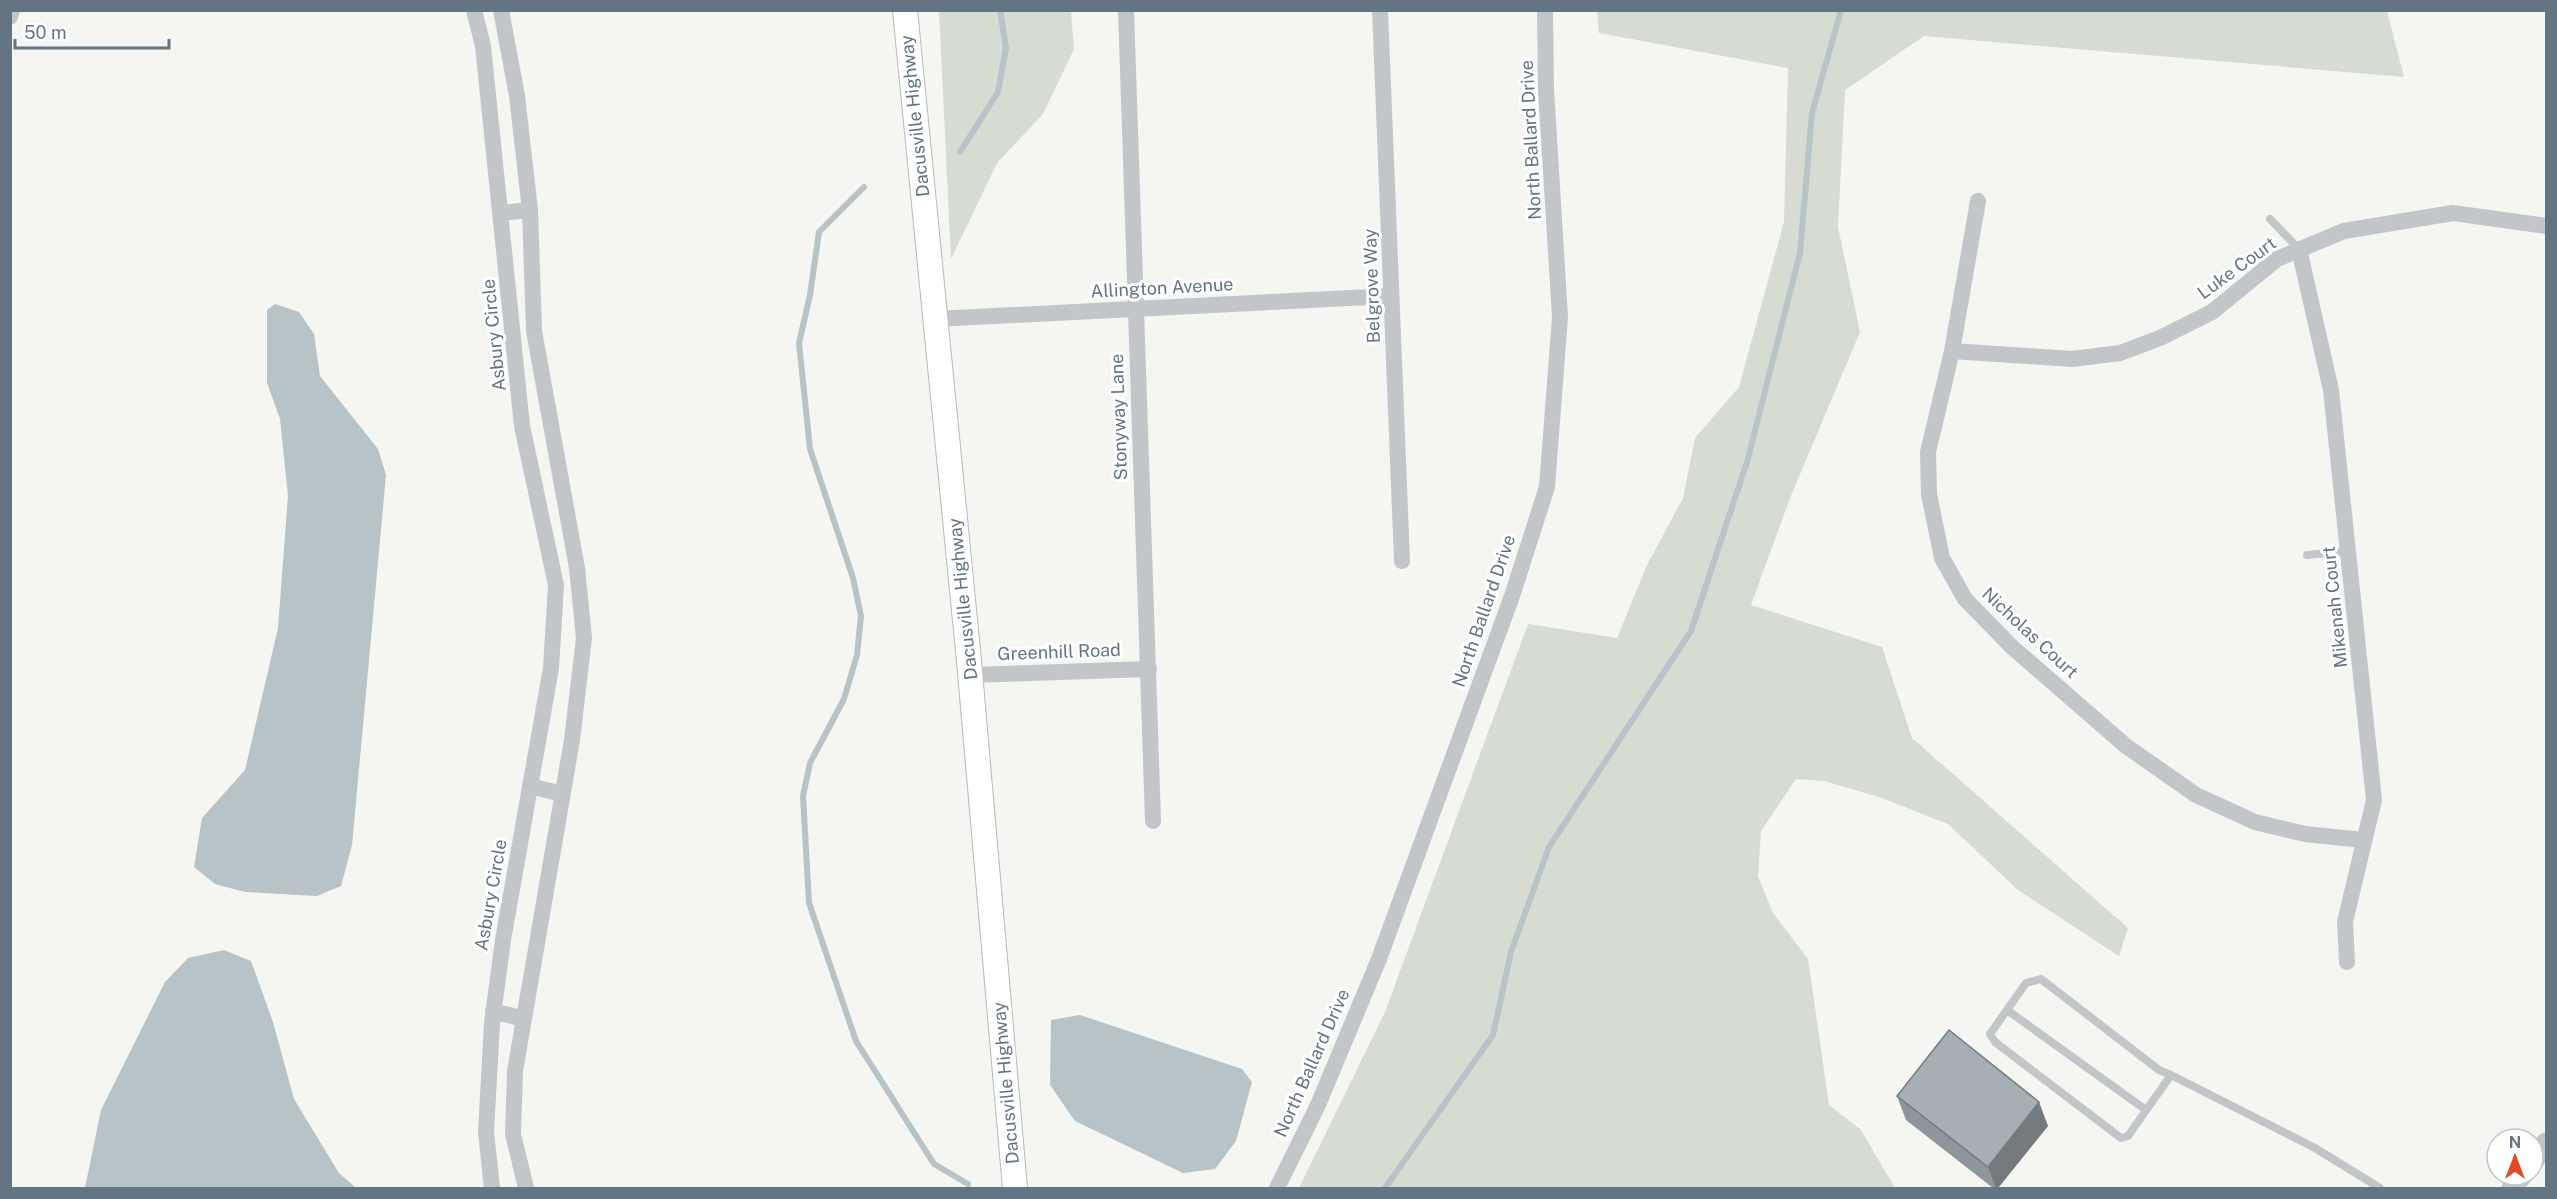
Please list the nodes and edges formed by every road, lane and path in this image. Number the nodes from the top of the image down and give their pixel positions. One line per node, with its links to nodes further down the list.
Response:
1 (12, 10): 8 (street)
2 (474, 10): 10 (street, Asbury Circle)
3 (501, 10): 9 (street)
4 (905, 10): 21 (main road, Dacusville Highway)
5 (1126, 10): 20 (street, Stonyway Lane)
6 (1380, 10): 19 (street, Belgrove Way)
7 (1545, 10): 49 (street, North Ballard Drive)
8 (10, 17)
9 (508, 44): 10 (street); 11 (street)
10 (483, 46): 12 (street, Asbury Circle)
11 (517, 96): 12 (street); 14 (street)
12 (489, 97): 15 (street, Asbury Circle)
13 (1978, 201): 22 (street, Nicholas Court)
14 (530, 210): 15 (street); 23 (street)
15 (501, 213): 24 (street, Asbury Circle)
16 (2270, 219): 18 (lane)
17 (2547, 226): 18 (street, Luke Court)
18 (2299, 249): 22 (street, Luke Court); 27 (street, Mikenah Court)
19 (1391, 296): 20 (street, Allington Avenue); 29 (street, Belgrove Way)
20 (1135, 309): 21 (street, Allington Avenue); 30 (street, Stonyway Lane)
21 (935, 318): 31 (main road, Dacusville Highway)
22 (1952, 351): 37 (street, Nicholas Court)
23 (556, 448): 24 (street); 25 (street)
24 (528, 453): 26 (street, Asbury Circle)
25 (570, 527): 26 (street); 33 (street)
26 (544, 532): 32 (street, Asbury Circle)
27 (2350, 551): 28 (lane); 37 (street, Mikenah Court)
28 (2307, 555)
29 (1402, 561)
30 (1149, 669): 31 (street, Greenhill Road); 36 (street, Stonyway Lane)
31 (970, 675): 48 (main road, Dacusville Highway)
32 (550, 677): 33 (street); 34 (street, Asbury Circle)
33 (579, 682): 35 (street)
34 (530, 786): 35 (street); 40 (street, Asbury Circle)
35 (562, 794): 41 (street)
36 (1153, 821)
37 (2363, 840): 38 (street, Mikenah Court)
38 (2347, 962)
39 (2007, 1010): 42 (lane); 43 (lane); 43 (lane)
40 (493, 1011): 41 (street); 44 (street, Asbury Circle)
41 (524, 1019): 45 (street)
42 (2171, 1075): 43 (lane); 50 (lane)
43 (2146, 1110)
44 (486, 1132): 45 (street); 46 (street, Asbury Circle)
45 (513, 1134): 47 (street)
46 (492, 1188)
47 (526, 1188)
48 (1015, 1188)
49 (1277, 1188)
50 (2380, 1188)

